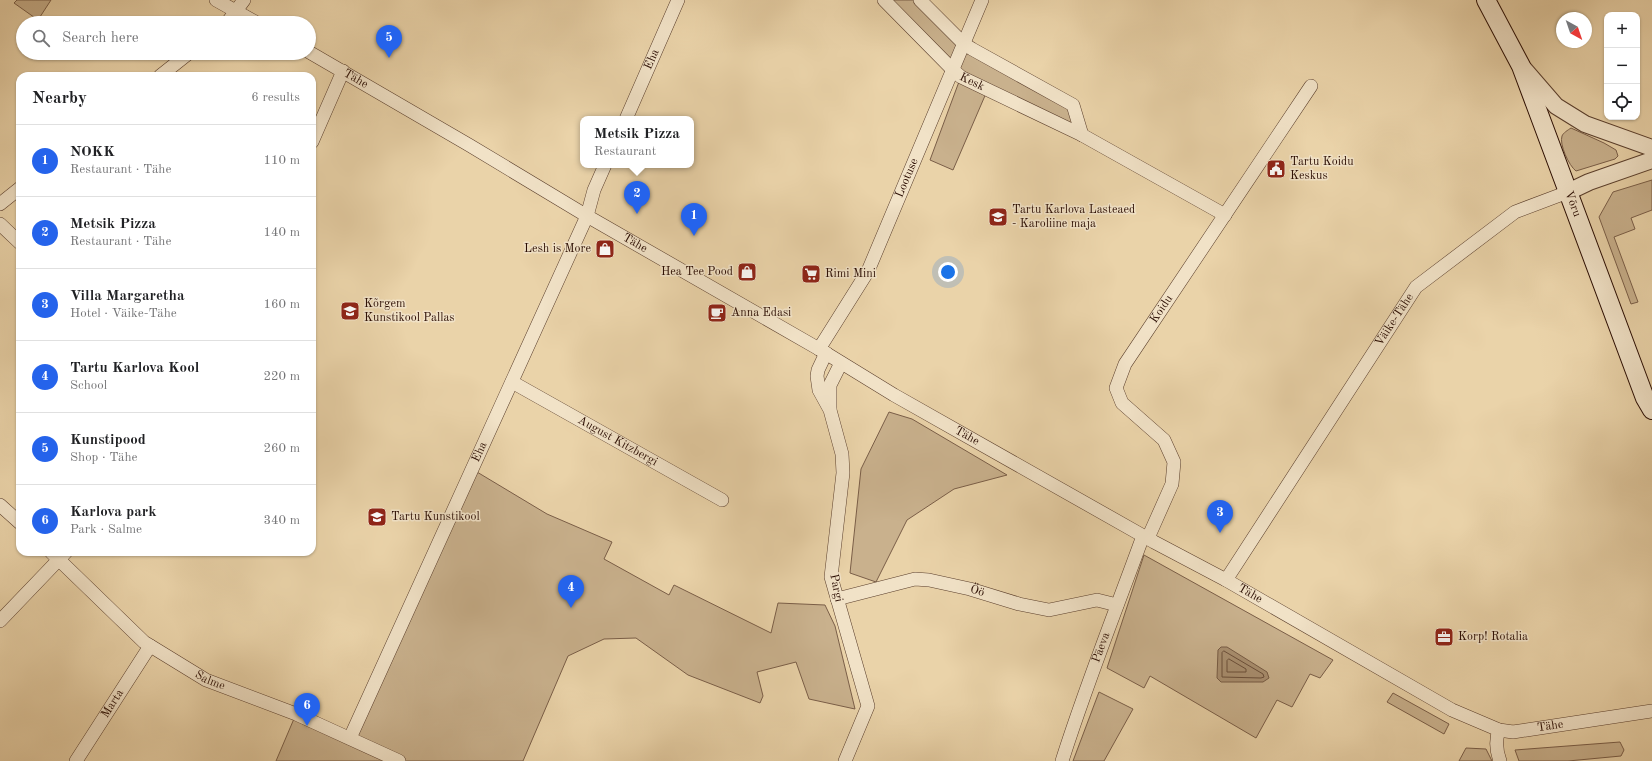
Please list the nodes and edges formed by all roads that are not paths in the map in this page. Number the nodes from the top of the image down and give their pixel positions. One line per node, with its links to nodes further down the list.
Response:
1 (216, 0): 8 (street)
2 (244, 0): 8 (street)
3 (678, 0): 19 (street, Eha)
4 (884, 0): 15 (street, Kesk)
5 (920, 0): 11 (street)
6 (982, 0): 11 (street, Lootuse)
7 (1486, 0): 14 (main road, Võru)
8 (236, 11): 9 (street); 10 (street)
9 (232, 16)
10 (245, 16)
11 (964, 44): 15 (street, Lootuse); 21 (street)
12 (316, 56): 16 (street, Tähe)
13 (180, 60): 17 (street)
14 (1521, 66): 22 (street); 26 (main road, Võru)
15 (953, 70): 21 (street, Kesk); 32 (street, Lootuse)
16 (343, 71): 20 (street); 29 (street, Tähe)
17 (165, 72)
18 (1312, 86): 28 (street, Koidu)
19 (627, 116)
20 (316, 133)
21 (1082, 135): 28 (street, Kesk)
22 (1652, 148)
23 (1652, 160): 26 (street, Väike-Tähe)
24 (605, 168): 29 (street, Eha)
25 (16, 191): 27 (street)
26 (1568, 192): 36 (main road, Võru); 43 (street, Väike-Tähe)
27 (0, 204)
28 (1225, 215): 40 (street, Koidu)
29 (587, 216): 32 (street, Tähe); 34 (street, Eha)
30 (0, 224): 31 (street)
31 (16, 239)
32 (822, 351): 33 (street, Tähe); 35 (street, Pargi)
33 (841, 363): 35 (street, Pargi); 40 (street, Tähe)
34 (512, 382): 37 (street, August Kitzbergi); 50 (street, Eha)
35 (830, 410): 44 (street, Pargi)
36 (1652, 410)
37 (722, 500)
38 (0, 505): 39 (street)
39 (16, 519)
40 (1146, 537): 43 (street, Tähe); 45 (street, Päeva)
41 (57, 556): 46 (street)
42 (61, 556): 47 (street, Salme)
43 (1226, 580): 49 (street, Tähe)
44 (837, 599): 45 (street, Öö); 53 (street, Pargi)
45 (1117, 605): 54 (street, Päeva)
46 (0, 621)
47 (150, 646): 50 (street, Salme); 51 (street, Marta)
48 (1652, 711): 49 (street, Tähe)
49 (1499, 730): 55 (street)
50 (350, 738): 52 (street, Salme)
51 (76, 761)
52 (399, 761)
53 (845, 761)
54 (1062, 761)
55 (1500, 761)

